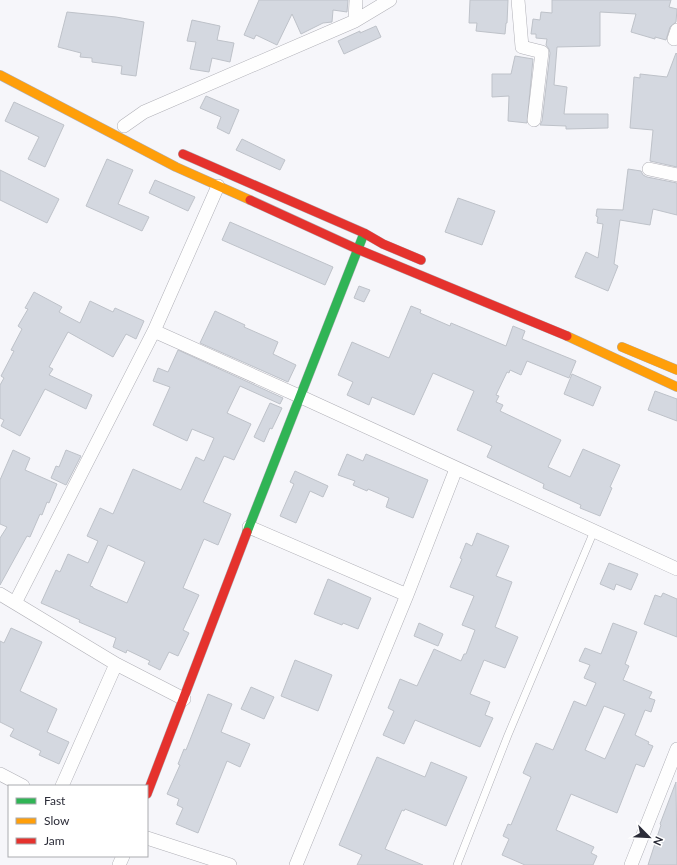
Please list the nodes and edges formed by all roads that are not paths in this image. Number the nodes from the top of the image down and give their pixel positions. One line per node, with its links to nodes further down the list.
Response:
1 (356, 0): 4 (street)
2 (390, 0): 4 (street)
3 (518, 0): 6 (street)
4 (355, 20): 7 (street)
5 (0, 74): 11 (main road)
6 (534, 120)
7 (125, 126)
8 (173, 150): 12 (main road)
9 (649, 169): 10 (street)
10 (677, 175)
11 (218, 186): 13 (main road); 15 (street)
12 (364, 233): 13 (main road); 14 (main road)
13 (357, 249): 18 (main road); 19 (main road)
14 (426, 262)
15 (154, 331): 19 (street); 26 (street)
16 (611, 343): 17 (main road)
17 (677, 370)
18 (677, 387)
19 (299, 396): 20 (street); 21 (main road)
20 (456, 469): 22 (street); 25 (street)
21 (248, 527): 25 (street); 28 (main road)
22 (594, 531): 23 (street); 37 (lane)
23 (677, 569)
24 (0, 594): 26 (street)
25 (407, 595): 36 (street)
26 (15, 603): 27 (street)
27 (116, 664): 28 (street); 32 (street)
28 (184, 699): 33 (main road)
29 (677, 749): 38 (street)
30 (0, 774): 31 (street)
31 (21, 785)
32 (62, 785)
33 (148, 791)
34 (148, 838): 35 (street)
35 (230, 865)
36 (296, 865)
37 (457, 865)
38 (631, 865)

